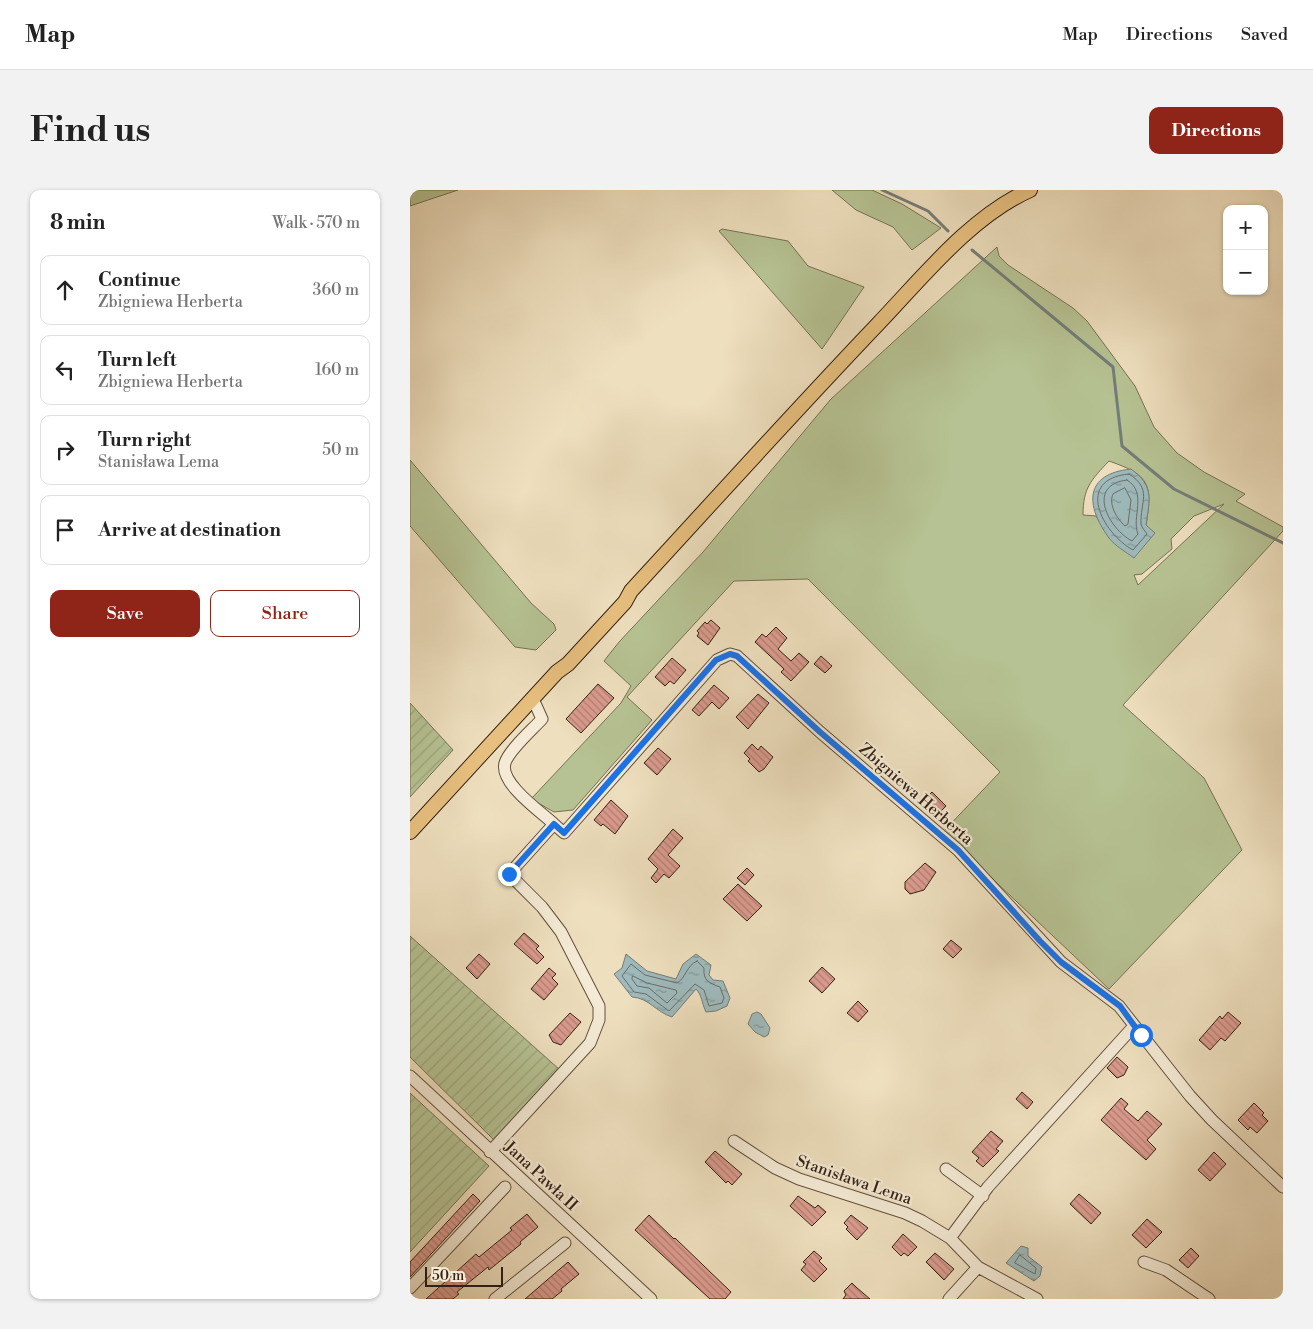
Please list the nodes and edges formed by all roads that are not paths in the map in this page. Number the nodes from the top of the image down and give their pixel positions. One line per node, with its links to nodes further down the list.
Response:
1 (1030, 190): 2 (main road)
2 (533, 699): 3 (street); 4 (main road)
3 (554, 824): 5 (street, Zbigniewa Herberta); 8 (street)
4 (410, 832)
5 (1134, 1026): 10 (street, Zbigniewa Herberta); 12 (street)
6 (410, 1076): 8 (street, Jana Pawła II)
7 (734, 1141): 13 (street, Stanisława Lema)
8 (490, 1152): 21 (street, Jana Pawła II)
9 (946, 1169): 12 (street)
10 (1283, 1186)
11 (505, 1187): 17 (street)
12 (983, 1196): 13 (street)
13 (950, 1238): 16 (street, Stanisława Lema)
14 (565, 1243): 20 (street)
15 (1144, 1262): 24 (street)
16 (978, 1267): 22 (street); 23 (street, Stanisława Lema)
17 (410, 1288)
18 (410, 1294): 19 (street)
19 (414, 1299)
20 (495, 1299)
21 (652, 1299)
22 (948, 1299)
23 (1038, 1299)
24 (1209, 1299)

